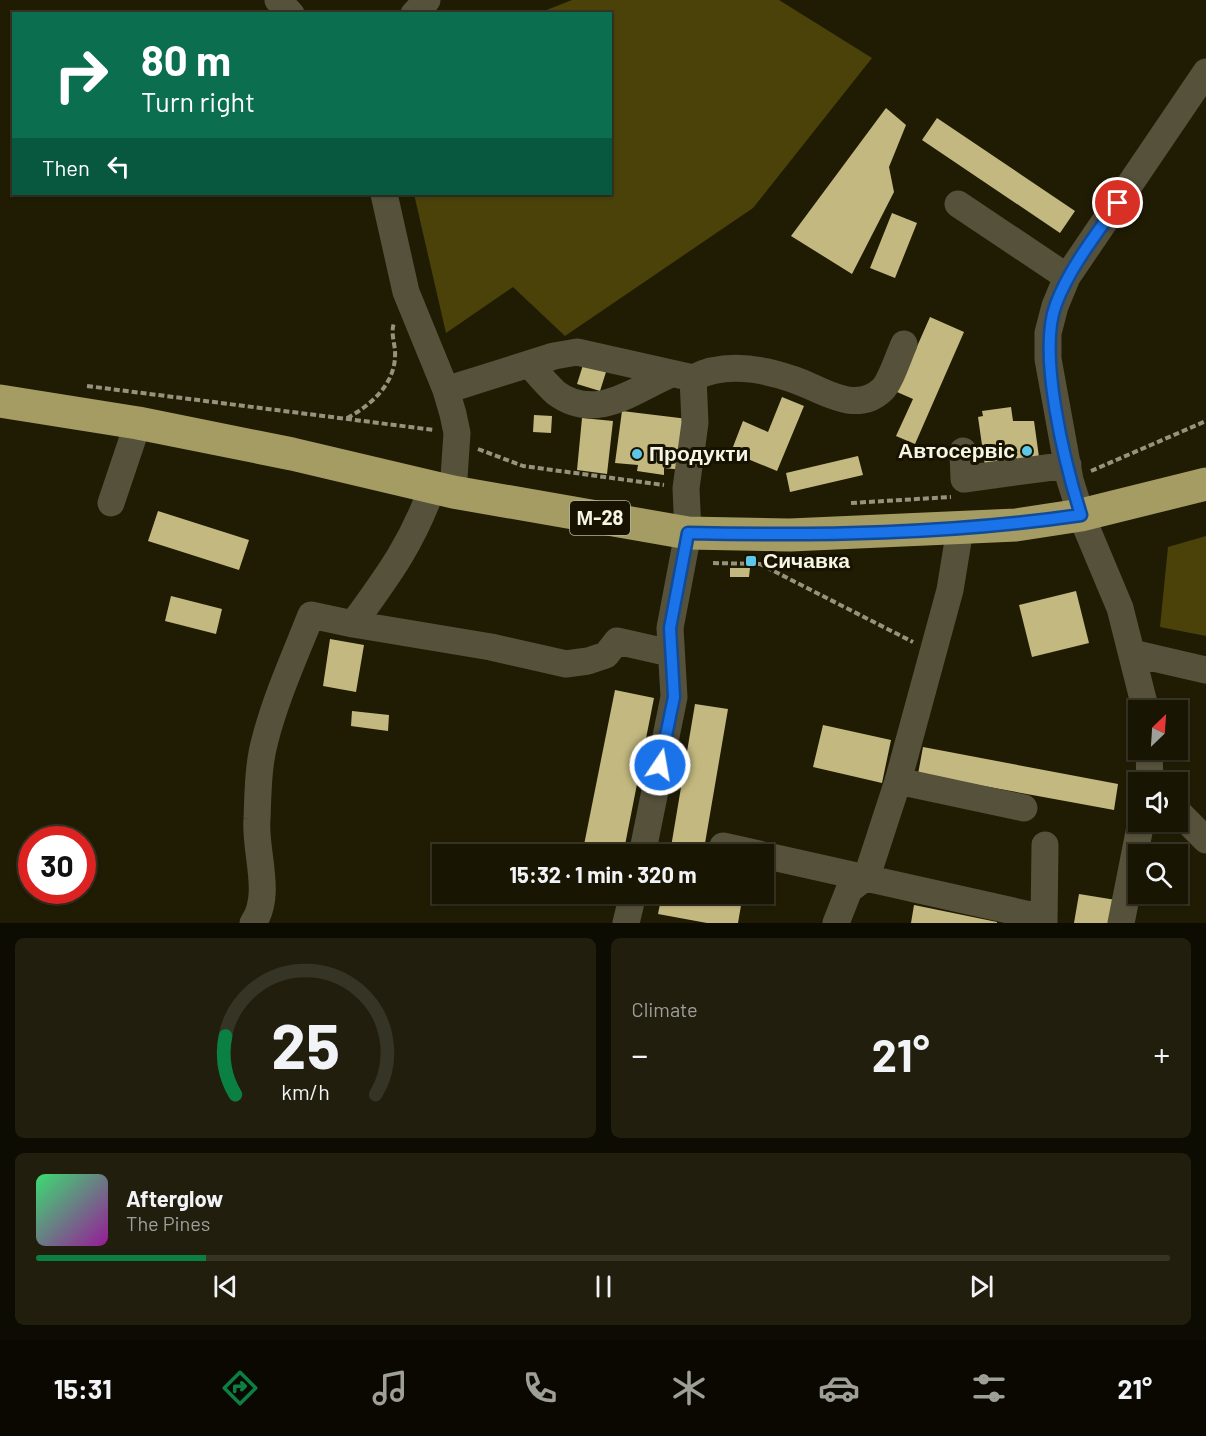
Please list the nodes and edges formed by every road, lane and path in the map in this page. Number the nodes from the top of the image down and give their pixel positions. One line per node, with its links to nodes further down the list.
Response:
1 (278, 0): 3 (street)
2 (427, 0): 4 (street)
3 (289, 12)
4 (416, 12)
5 (1206, 72): 8 (street)
6 (384, 195): 9 (street)
7 (958, 204): 8 (street)
8 (1067, 277): 20 (street)
9 (406, 292): 14 (street); 16 (path)
10 (904, 344): 12 (street)
11 (530, 365): 12 (street); 12 (street); 14 (street)
12 (681, 376): 22 (street)
13 (80, 385): 16 (path)
14 (446, 390): 18 (street)
15 (0, 401): 17 (highway, М-28)
16 (346, 418): 18 (path)
17 (138, 423): 23 (highway, М-28); 24 (street)
18 (457, 433): 22 (path); 23 (street)
19 (963, 451): 20 (street)
20 (1068, 465): 25 (street)
21 (1206, 484): 25 (highway, М-28)
22 (686, 488): 27 (street)
23 (443, 490): 27 (highway, М-28); 29 (street)
24 (111, 503)
25 (1081, 515): 26 (highway, М-28); 32 (street)
26 (960, 529): 27 (highway, М-28); 30 (street)
27 (688, 533): 31 (street)
28 (713, 563): 30 (path)
29 (353, 624): 31 (street); 45 (street)
30 (933, 651): 35 (street)
31 (670, 653): 40 (street)
32 (1132, 653): 33 (street); 34 (street)
33 (1206, 670)
34 (1143, 700)
35 (898, 781): 36 (street); 43 (street)
36 (1024, 808)
37 (1188, 822): 39 (street)
38 (1139, 832): 49 (street)
39 (1206, 840)
40 (644, 844)
41 (1045, 845): 46 (street)
42 (774, 857): 43 (street)
43 (867, 876): 46 (street); 48 (street)
44 (631, 904): 47 (street)
45 (257, 921)
46 (1044, 921)
47 (626, 923)
48 (836, 923)
49 (1121, 923)

